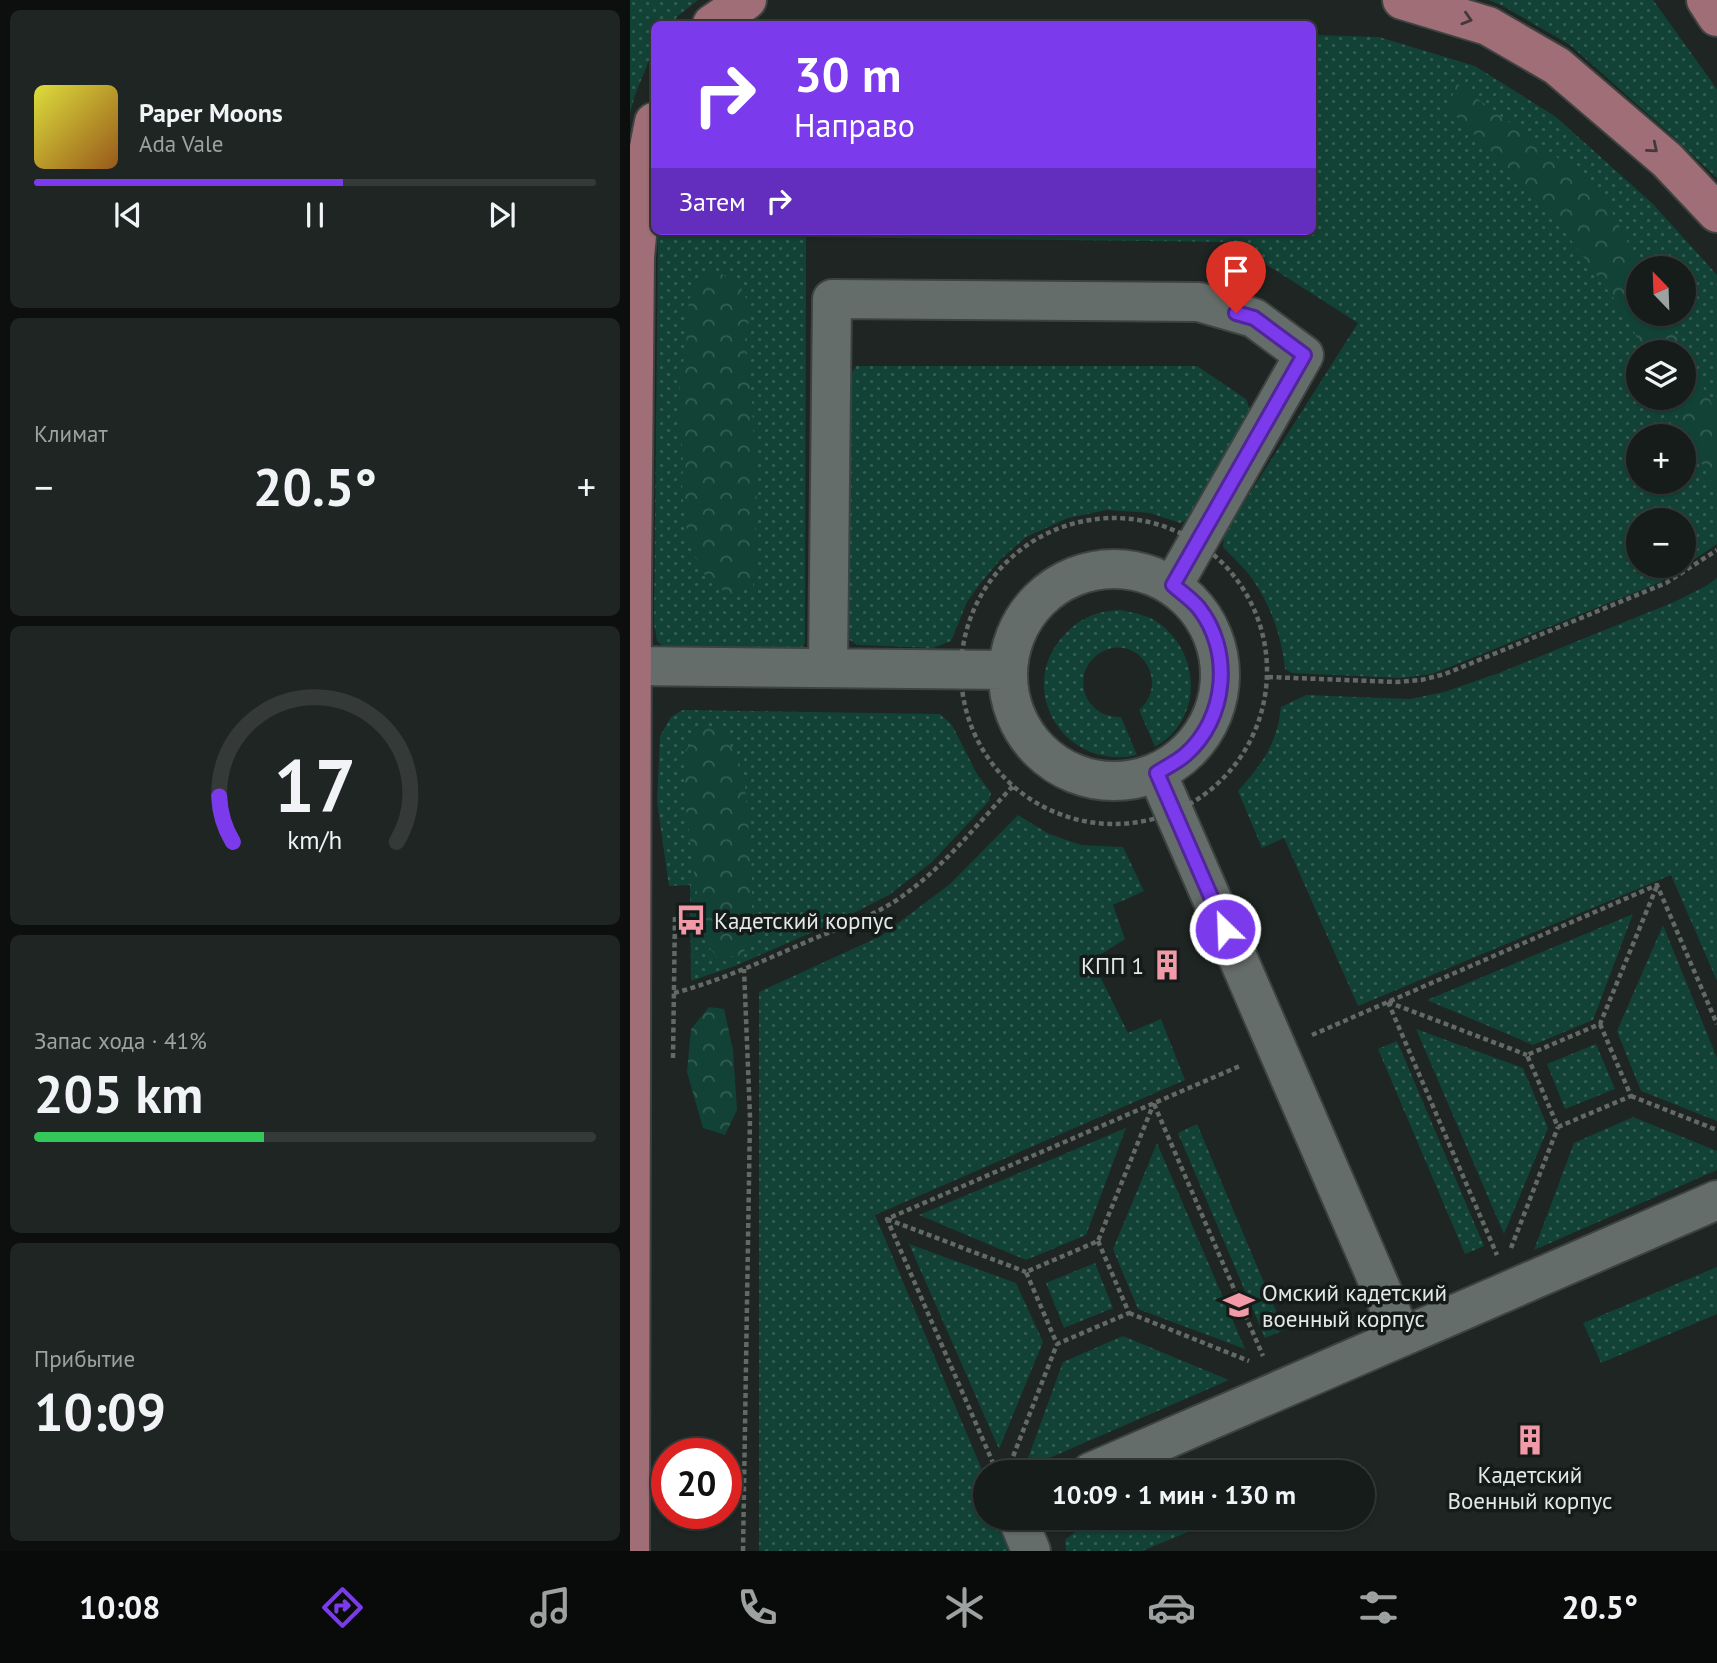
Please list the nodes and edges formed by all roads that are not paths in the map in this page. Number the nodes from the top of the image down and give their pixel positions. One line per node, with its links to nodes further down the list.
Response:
1 (747, 0): 5 (main road)
2 (1402, 0): 7 (main road, one-way to 7)
3 (1706, 0): 4 (main road)
4 (1717, 17)
5 (716, 21)
6 (651, 137): 8 (main road)
7 (1717, 213)
8 (631, 581): 10 (main road)
9 (1173, 585): 11 (lane); 12 (lane); 13 (lane)
10 (632, 666): 11 (lane); 14 (main road)
11 (828, 668): 12 (lane)
12 (1008, 670): 13 (lane)
13 (1157, 773): 16 (lane)
14 (631, 1197): 19 (main road)
15 (1717, 1200): 16 (lane)
16 (1402, 1337): 17 (lane)
17 (1115, 1460)
18 (1022, 1530): 20 (lane)
19 (631, 1551)
20 (1031, 1551)

